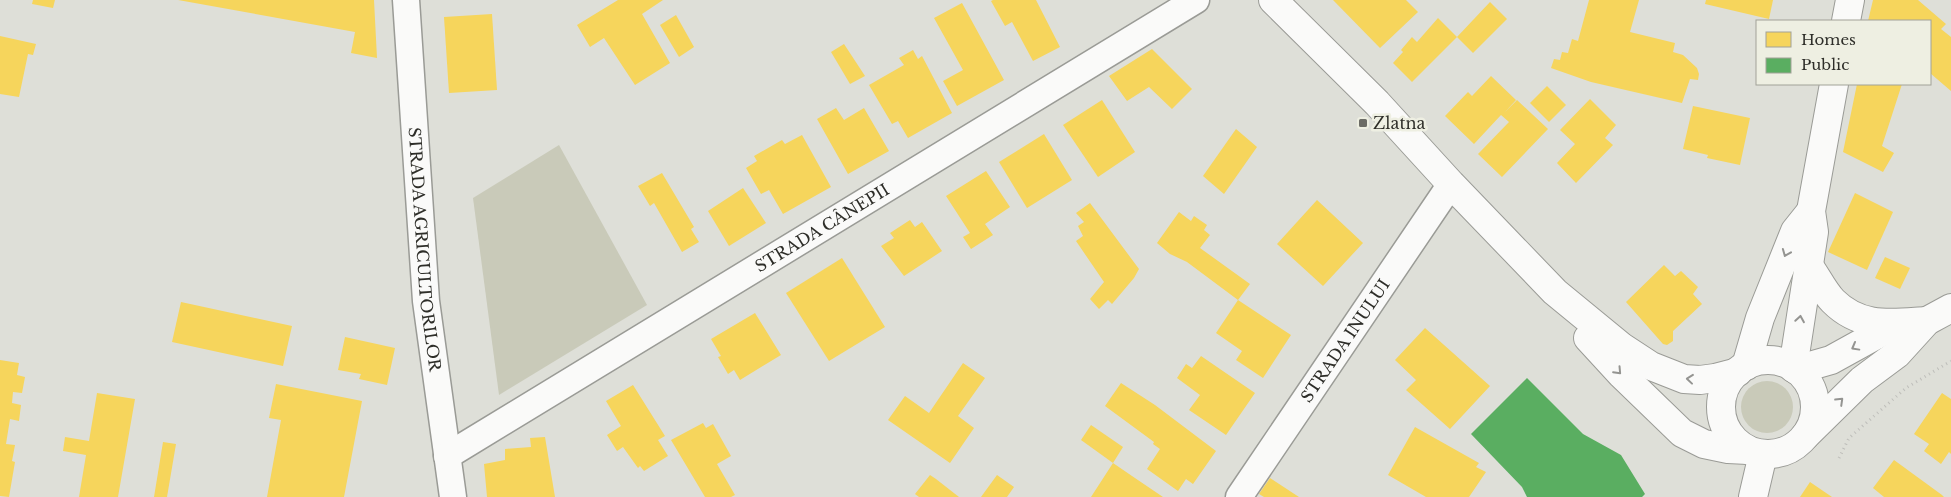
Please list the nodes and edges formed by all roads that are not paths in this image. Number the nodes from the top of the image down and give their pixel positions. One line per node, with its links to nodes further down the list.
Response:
1 (406, 0): 18 (street, STRADA AGRICULTORILOR)
2 (1196, 0): 18 (street, STRADA CÂNEPII)
3 (1273, 0): 7 (main road)
4 (1850, 0): 5 (main road)
5 (1846, 20)
6 (1834, 85): 8 (main road)
7 (1451, 184): 10 (main road); 20 (street, STRADA INULUI)
8 (1811, 211): 9 (main road); 14 (main road, one-way to 14)
9 (1809, 266): 13 (main road); 15 (main road, one-way to 9)
10 (1555, 292): 14 (main road, one-way to 10); 17 (main road, one-way to 17)
11 (1951, 308): 12 (main road)
12 (1927, 321): 13 (main road); 16 (main road, one-way to 12)
13 (1898, 323): 15 (main road, one-way to 15)
14 (1742, 369): 15 (main road); 17 (main road)
15 (1794, 369): 16 (main road)
16 (1806, 435): 17 (main road)
17 (1755, 452): 21 (main road)
18 (446, 456): 19 (street, STRADA AGRICULTORILOR)
19 (453, 497)
20 (1239, 497)
21 (1753, 497)

